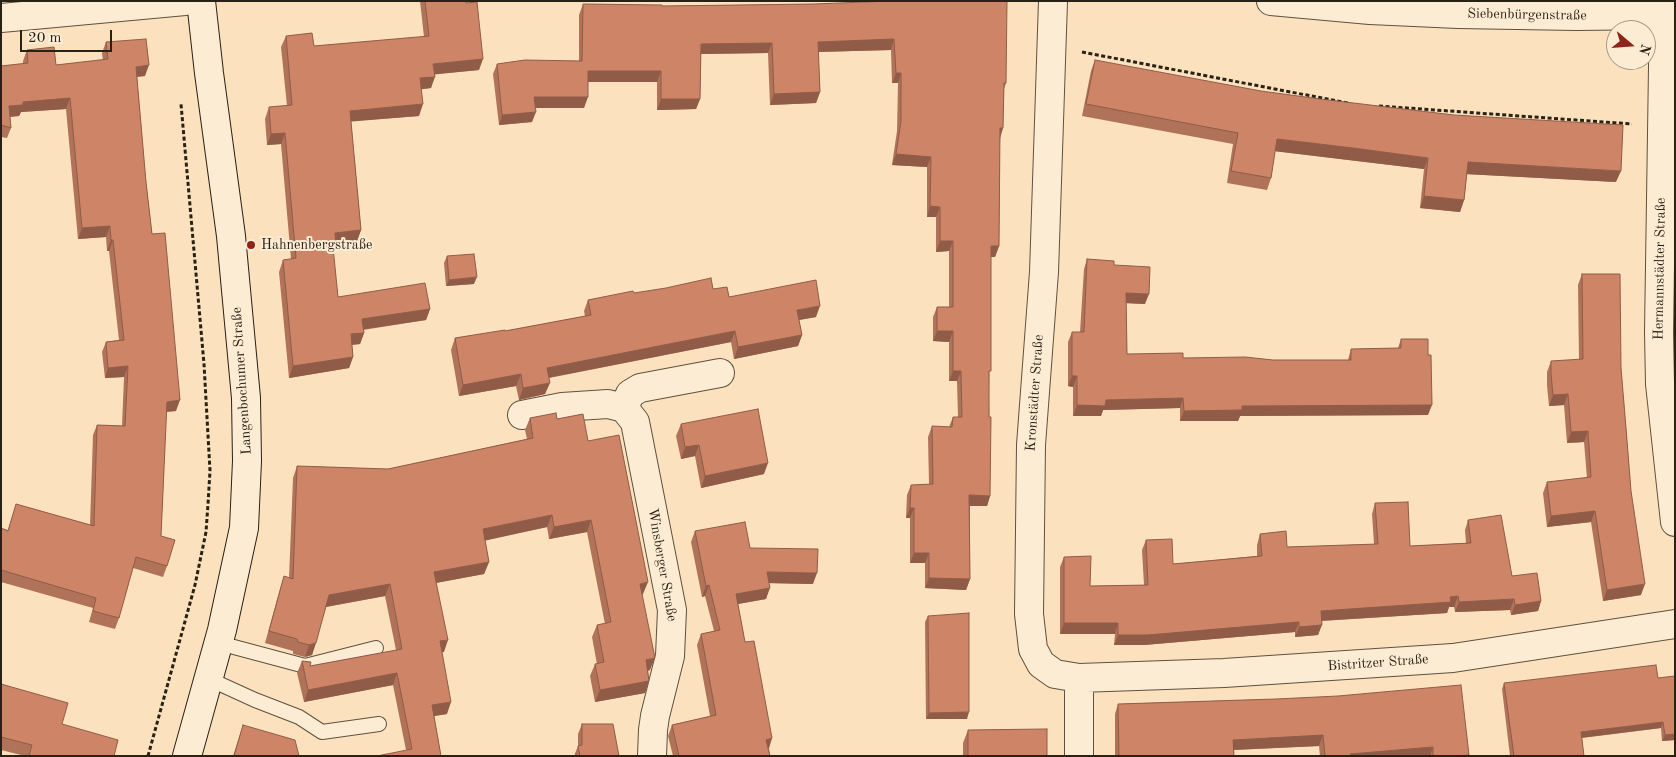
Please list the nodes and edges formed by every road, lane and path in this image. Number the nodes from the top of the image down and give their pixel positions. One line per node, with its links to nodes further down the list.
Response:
1 (185, 1): 6 (street)
2 (202, 1): 18 (street, Langenbochumer Straße)
3 (1053, 1): 7 (street, Kronstädter Straße)
4 (1271, 1): 5 (street, Siebenbürgenstraße)
5 (1663, 8): 11 (street, Hermannstädter Straße)
6 (1, 18)
7 (1052, 47): 9 (path); 20 (street, Kronstädter Straße)
8 (180, 99): 23 (path)
9 (1350, 103)
10 (1377, 106): 11 (path)
11 (1662, 126): 13 (street, Hermannstädter Straße)
12 (720, 373): 14 (street)
13 (1667, 383): 16 (street, Hermannstädter Straße)
14 (624, 408): 15 (street); 25 (street, Winsberger Straße)
15 (522, 415)
16 (1675, 522)
17 (1675, 624): 20 (street, Bistritzer Straße)
18 (219, 643): 19 (lane); 21 (street, Langenbochumer Straße)
19 (376, 648)
20 (1079, 678): 26 (street)
21 (209, 679): 22 (lane); 24 (street, Langenbochumer Straße)
22 (379, 724)
23 (148, 756)
24 (187, 756)
25 (652, 756)
26 (1078, 756)

